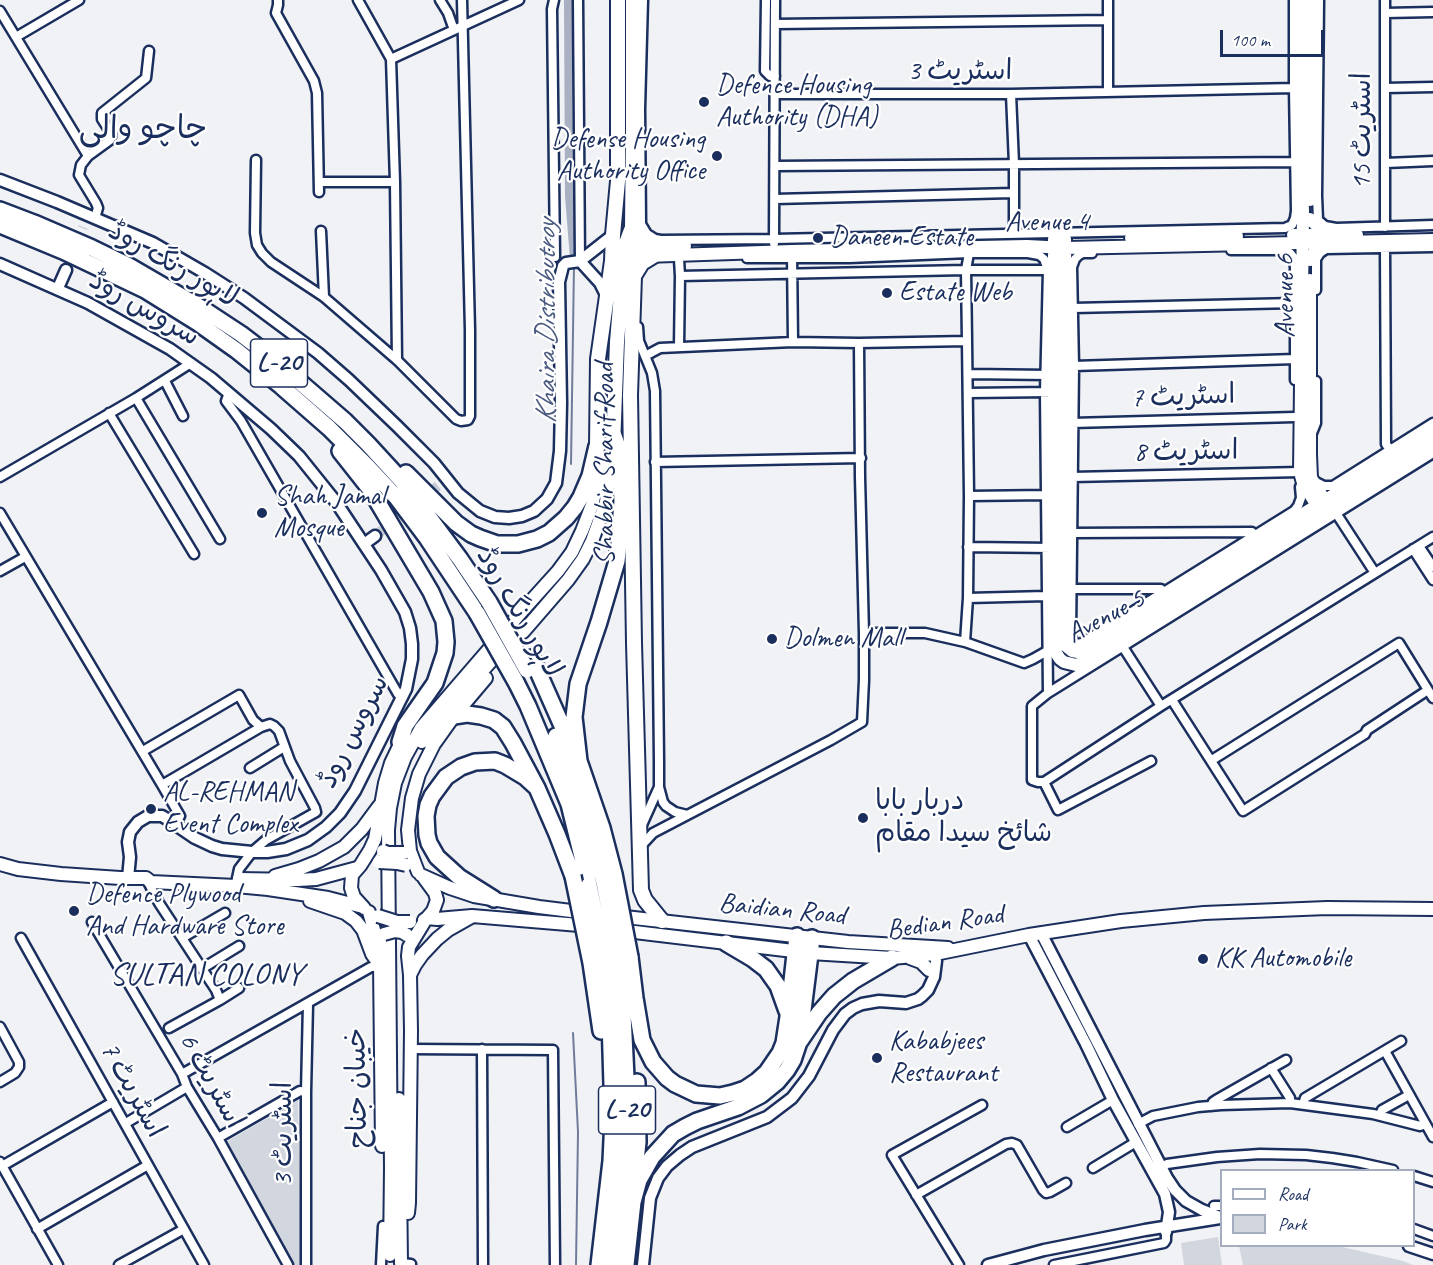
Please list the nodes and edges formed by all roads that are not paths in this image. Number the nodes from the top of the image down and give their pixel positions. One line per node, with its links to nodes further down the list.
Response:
1 (79, 0): 26 (street)
2 (278, 0): 44 (street)
3 (358, 0): 28 (street)
4 (440, 0): 25 (street)
5 (462, 0): 24 (street)
6 (519, 0): 24 (street)
7 (554, 0): 76 (street)
8 (578, 0): 77 (street)
9 (618, 0): 60 (main road)
10 (633, 0): 56 (main road, Shabbir Sharif Road)
11 (643, 0): 64 (street)
12 (1108, 0): 22 (street)
13 (1294, 0): 31 (street)
14 (1302, 0): 50 (main road, Avenue 6)
15 (1311, 0): 50 (main road, Avenue 6)
16 (1319, 0): 50 (street)
17 (1385, 0): 21 (street, اسٹریٹ 15)
18 (770, 4): 23 (street); 29 (street)
19 (0, 11): 26 (street)
20 (1433, 12): 21 (street)
21 (1385, 13): 32 (street, اسٹریٹ 15)
22 (1107, 20): 23 (street); 33 (street)
23 (775, 24): 29 (street)
24 (463, 25): 25 (street); 99 (street)
25 (454, 30): 28 (street)
26 (16, 37): 36 (street)
27 (149, 51): 36 (street)
28 (391, 59): 45 (street)
29 (775, 76): 34 (street)
30 (1433, 87): 32 (street)
31 (1293, 88): 33 (street, اسٹریٹ 3); 39 (street)
32 (1385, 88): 40 (street, اسٹریٹ 15)
33 (1108, 92): 35 (street, اسٹریٹ 3)
34 (776, 94): 35 (street, اسٹریٹ 3); 42 (street)
35 (1011, 94): 41 (street)
36 (88, 156): 51 (street)
37 (256, 160): 88 (street)
38 (1433, 161): 40 (street)
39 (1294, 162): 41 (street); 50 (street)
40 (1386, 162): 55 (street, اسٹریٹ 15)
41 (1014, 164): 42 (street); 47 (street)
42 (775, 166): 48 (street)
43 (0, 180): 51 (street)
44 (319, 182): 45 (street); 46 (street)
45 (394, 182): 99 (street)
46 (319, 192)
47 (1013, 193): 48 (street); 58 (street)
48 (775, 199): 64 (street)
49 (0, 210): 117 (highway, لاہور رنگ روڈ / L-20)
50 (1306, 212): 58 (street); 61 (main road); 62 (main road, Avenue 6); 65 (main road)
51 (92, 217): 54 (street); 128 (street)
52 (0, 225): 105 (highway, لاہور رنگ روڈ / L-20)
53 (1433, 225): 55 (street)
54 (83, 227)
55 (1385, 227): 61 (street)
56 (632, 228): 71 (main road, Shabbir Sharif Road); 72 (main road)
57 (321, 231): 88 (street)
58 (1014, 234): 64 (street)
59 (1433, 234): 61 (main road, Avenue 4)
60 (613, 235): 77 (street); 89 (main road)
61 (1332, 238): 62 (main road, Avenue 4); 63 (main road, Avenue 4); 70 (street); 79 (main road)
62 (1306, 239): 65 (main road, Avenue 4); 79 (main road, Avenue 6)
63 (1433, 240)
64 (774, 241): 68 (main road, Avenue 4); 72 (main road, Avenue 4)
65 (1282, 243): 67 (main road, Avenue 4); 67 (street); 79 (main road)
66 (1060, 244): 67 (main road, Avenue 4); 68 (main road, Avenue 4); 82 (main road, Avenue 5); 86 (main road, Avenue 5)
67 (1087, 246): 86 (street)
68 (1028, 247): 73 (street); 74 (main road, Avenue 4); 82 (street)
69 (1433, 247): 70 (street)
70 (1385, 248): 120 (street)
71 (630, 251): 72 (main road, Avenue 4); 84 (main road, Shabbir Sharif Road); 116 (main road)
72 (654, 251): 75 (main road, Avenue 4); 84 (main road)
73 (969, 253): 74 (street); 81 (street)
74 (792, 254): 75 (main road, Avenue 4); 83 (street)
75 (678, 256): 85 (street)
76 (555, 257)
77 (574, 262): 89 (street); 128 (street)
78 (0, 264): 87 (street, سروس روڈ)
79 (1306, 265): 91 (street); 127 (main road, Avenue 6); 127 (main road, Avenue 6)
80 (66, 270): 87 (street)
81 (966, 270): 82 (street); 83 (street); 93 (street)
82 (1052, 270): 103 (main road, Avenue 5)
83 (791, 273): 85 (street); 94 (street)
84 (634, 276): 90 (main road, Shabbir Sharif Road)
85 (680, 276): 96 (street)
86 (1069, 285): 92 (street); 161 (main road, Avenue 5)
87 (58, 288): 100 (street, سروس روڈ)
88 (324, 297): 99 (street)
89 (607, 297): 119 (main road)
90 (633, 298): 97 (street); 187 (main road, Shabbir Sharif Road)
91 (1295, 303): 92 (street); 98 (street)
92 (1073, 308): 101 (street)
93 (968, 341): 95 (street); 102 (street)
94 (793, 342): 95 (street); 96 (street)
95 (860, 343): 123 (street)
96 (679, 347): 97 (street)
97 (645, 356): 124 (street)
98 (1295, 359): 101 (street); 112 (street)
99 (397, 360)
100 (191, 363): 104 (street); 107 (street, سروس روڈ)
101 (1074, 366): 113 (street)
102 (969, 374): 103 (street); 108 (street)
103 (1050, 375): 106 (main road, Avenue 5)
104 (165, 381): 109 (street); 111 (street)
105 (281, 386): 172 (highway); 199 (highway, لاہور رنگ روڈ / L-20, bridge)
106 (1050, 392): 108 (street); 131 (street); 143 (main road, Avenue 5)
107 (229, 393): 141 (street, سروس روڈ); 167 (street)
108 (969, 393): 132 (street)
109 (136, 398): 110 (street); 140 (street)
110 (109, 412): 125 (street); 145 (street)
111 (183, 416)
112 (1295, 417): 113 (street, اسٹریٹ 7); 127 (street)
113 (1072, 423): 126 (street)
114 (1433, 423): 120 (street)
115 (1433, 432): 129 (main road, Avenue 5)
116 (614, 436): 122 (main road); 151 (highway)
117 (368, 444): 130 (highway); 156 (highway, لاہور رنگ روڈ / L-20)
118 (1433, 445): 133 (main road, Avenue 5)
119 (597, 446): 130 (highway); 157 (main road)
120 (1390, 450): 129 (street)
121 (1433, 453): 133 (street)
122 (612, 458): 151 (highway); 158 (main road)
123 (861, 458): 124 (street); 159 (street)
124 (655, 462): 181 (street)
125 (0, 477)
126 (1072, 477): 127 (street, اسٹریٹ 8); 136 (street)
127 (1303, 477): 129 (street, اسٹریٹ 8); 133 (main road, Avenue 6); 135 (street)
128 (447, 478): 130 (street)
129 (1346, 483): 133 (main road, Avenue 5)
130 (433, 491): 156 (highway)
131 (1047, 495): 132 (street); 143 (street)
132 (969, 496): 142 (street)
133 (1326, 509): 135 (main road, Avenue 5); 149 (street, Avenue 6); 162 (street); 164 (main road, Avenue 5)
134 (0, 513): 146 (street)
135 (1289, 519): 137 (street); 161 (main road, Avenue 5)
136 (1072, 533): 137 (street); 152 (street)
137 (1255, 535): 153 (street)
138 (375, 536): 141 (street)
139 (1433, 537): 144 (street)
140 (220, 539)
141 (364, 544): 167 (street, سروس روڈ)
142 (968, 547): 143 (street); 155 (street)
143 (1050, 548): 154 (street); 161 (main road, Avenue 5)
144 (1416, 548): 147 (street); 149 (street); 150 (street)
145 (194, 554)
146 (25, 557): 148 (street); 174 (street)
147 (1433, 567)
148 (0, 572)
149 (1375, 573): 168 (street)
150 (1433, 580)
151 (610, 582): 175 (highway)
152 (1072, 589): 153 (street); 153 (street)
153 (1163, 592)
154 (1046, 596): 155 (street); 161 (street)
155 (968, 598): 160 (street)
156 (494, 600): 163 (highway, لاہور رنگ روڈ / L-20, bridge)
157 (522, 610): 172 (main road); 286 (main road)
158 (528, 625): 170 (main road); 286 (main road)
159 (864, 633): 160 (street); 185 (street)
160 (964, 642): 161 (street)
161 (1055, 646): 164 (main road, Avenue 5); 165 (street)
162 (1123, 646): 164 (street); 169 (street)
163 (530, 664): 175 (highway); 199 (highway, لاہور رنگ روڈ / L-20)
164 (1087, 665): 165 (street)
165 (1048, 693): 179 (street)
166 (1430, 694): 176 (street); 176 (street)
167 (403, 697): 189 (street, سروس روڈ)
168 (1172, 700): 169 (street); 176 (street)
169 (1161, 706): 179 (street)
170 (454, 716): 182 (highway); 183 (main road)
171 (261, 728): 173 (street); 174 (street); 180 (street)
172 (400, 742): 184 (main road)
173 (284, 747): 178 (street); 189 (street)
174 (142, 752): 180 (street)
175 (579, 760): 199 (highway)
176 (1212, 760)
177 (1151, 761): 179 (street)
178 (250, 768)
179 (1044, 782)
180 (162, 785): 186 (street)
181 (658, 787): 185 (street); 187 (street)
182 (537, 788): 203 (highway); 219 (highway, bridge)
183 (411, 807): 191 (main road); 194 (main road)
184 (380, 809): 190 (main road); 193 (main road); 198 (main road)
185 (687, 815): 188 (street)
186 (175, 824): 189 (street, سروس روڈ); 197 (street, سروس روڈ)
187 (639, 830): 188 (main road, Shabbir Sharif Road)
188 (640, 848): 210 (main road, Shabbir Sharif Road)
189 (252, 852): 200 (street)
190 (381, 857): 191 (main road, bridge); 193 (main road)
191 (405, 859): 194 (main road)
192 (0, 864): 197 (main road)
193 (358, 867): 195 (main road); 206 (main road, خیبان جناح)
194 (419, 873): 204 (main road); 208 (main road, خیبان جناح)
195 (325, 876): 198 (main road); 202 (main road)
196 (146, 878): 197 (main road); 200 (main road); 214 (street)
197 (128, 879)
198 (262, 880): 200 (main road)
199 (602, 880): 219 (highway, لاہور رنگ روڈ / L-20, bridge)
200 (236, 882): 201 (main road)
201 (300, 894): 202 (main road); 221 (main road)
202 (321, 896): 206 (main road)
203 (494, 899): 204 (main road); 210 (main road, Baidian Road)
204 (462, 907): 208 (main road, Bedian Road); 215 (main road, Bedian Road); 224 (main road)
205 (1433, 909): 211 (main road, Bedian Road)
206 (370, 912): 212 (main road, bridge); 221 (main road, خیبان جناح)
207 (225, 913): 214 (street)
208 (427, 919): 212 (main road, Bedian Road); 212 (main road, خیبان جناح)
209 (92, 921): 242 (street, اسٹریٹ 6)
210 (662, 921): 216 (main road, Baidian Road)
211 (1035, 934): 218 (main road, Bedian Road); 233 (street); 236 (street)
212 (409, 935): 221 (main road, bridge); 224 (main road, خیبان جناح)
213 (21, 938): 249 (street, اسٹریٹ 7)
214 (182, 938): 222 (street)
215 (726, 943): 216 (main road, Bedian Road); 230 (highway)
216 (804, 944): 218 (main road, Baidian Road); 220 (main road, Bedian Road); 230 (highway); 235 (highway)
217 (239, 946): 222 (street)
218 (930, 950): 220 (main road, Bedian Road); 223 (street); 225 (street)
219 (611, 958): 227 (highway); 295 (highway, لاہور رنگ روڈ / L-20); 296 (highway, لاہور رنگ روڈ / L-20)
220 (898, 958): 223 (main road); 235 (highway)
221 (380, 965): 229 (street); 276 (main road, خیبان جناح)
222 (203, 968): 228 (street)
223 (929, 970): 225 (street)
224 (410, 975): 237 (main road, خیبان جناح)
225 (931, 983): 298 (street)
226 (238, 988): 228 (street)
227 (635, 998): 230 (highway); 272 (highway)
228 (220, 1000): 232 (street)
229 (308, 1004): 242 (street); 246 (street, اسٹریٹ 3)
230 (788, 1017)
231 (0, 1028): 243 (street)
232 (169, 1028)
233 (1096, 1038): 236 (street); 245 (street)
234 (1401, 1041): 239 (street)
235 (799, 1042): 272 (highway)
236 (1086, 1044): 248 (street)
237 (410, 1049): 238 (street); 286 (main road, خیبان جناح)
238 (482, 1049): 293 (street); 294 (street)
239 (1384, 1051): 247 (street); 251 (street)
240 (1286, 1060): 241 (street)
241 (1271, 1068): 250 (street); 253 (street)
242 (182, 1074): 244 (street, اسٹریٹ 6)
243 (0, 1082)
244 (187, 1087): 255 (street); 260 (street, اسٹریٹ 6)
245 (1120, 1087): 248 (street); 256 (street)
246 (306, 1092): 260 (street); 291 (street, اسٹریٹ 3)
247 (1409, 1095): 254 (street); 257 (street)
248 (1111, 1096): 258 (street); 261 (street)
249 (113, 1102): 255 (street, اسٹریٹ 7); 262 (street)
250 (1290, 1103): 251 (street); 253 (street)
251 (1303, 1104): 254 (street)
252 (982, 1105): 271 (street)
253 (1211, 1106): 256 (street)
254 (1380, 1115): 257 (street)
255 (126, 1123): 263 (street, اسٹریٹ 7)
256 (1138, 1124): 265 (street)
257 (1425, 1124): 259 (street)
258 (1067, 1127)
259 (1433, 1137)
260 (218, 1138): 290 (street, اسٹریٹ 6)
261 (1136, 1142): 264 (street); 268 (street)
262 (1, 1164): 277 (street)
263 (148, 1165): 277 (street); 278 (street, اسٹریٹ 7)
264 (1093, 1168)
265 (1161, 1168): 266 (street); 268 (street)
266 (1388, 1169)
267 (1415, 1177): 270 (street)
268 (1163, 1181): 274 (street); 279 (street)
269 (1066, 1182): 271 (street)
270 (1433, 1182)
271 (916, 1195): 299 (street)
272 (633, 1202): 297 (highway)
273 (1220, 1218): 274 (street)
274 (1199, 1219): 275 (street); 279 (street)
275 (1220, 1223)
276 (383, 1226): 286 (main road, خیبان جناح); 292 (street)
277 (37, 1229): 287 (street)
278 (184, 1229): 288 (street); 289 (street, اسٹریٹ 7)
279 (1166, 1229): 300 (street); 301 (street); 302 (street)
280 (1415, 1230): 281 (street)
281 (1433, 1236)
282 (1415, 1242): 284 (street)
283 (1414, 1247): 285 (street)
284 (1433, 1248)
285 (1433, 1254)
286 (398, 1263)
287 (58, 1265)
288 (119, 1265)
289 (204, 1265)
290 (288, 1265)
291 (306, 1265)
292 (381, 1265)
293 (483, 1265)
294 (555, 1265)
295 (599, 1265)
296 (614, 1265)
297 (626, 1265)
298 (643, 1265)
299 (959, 1265)
300 (988, 1265)
301 (1010, 1265)
302 (1054, 1265)

